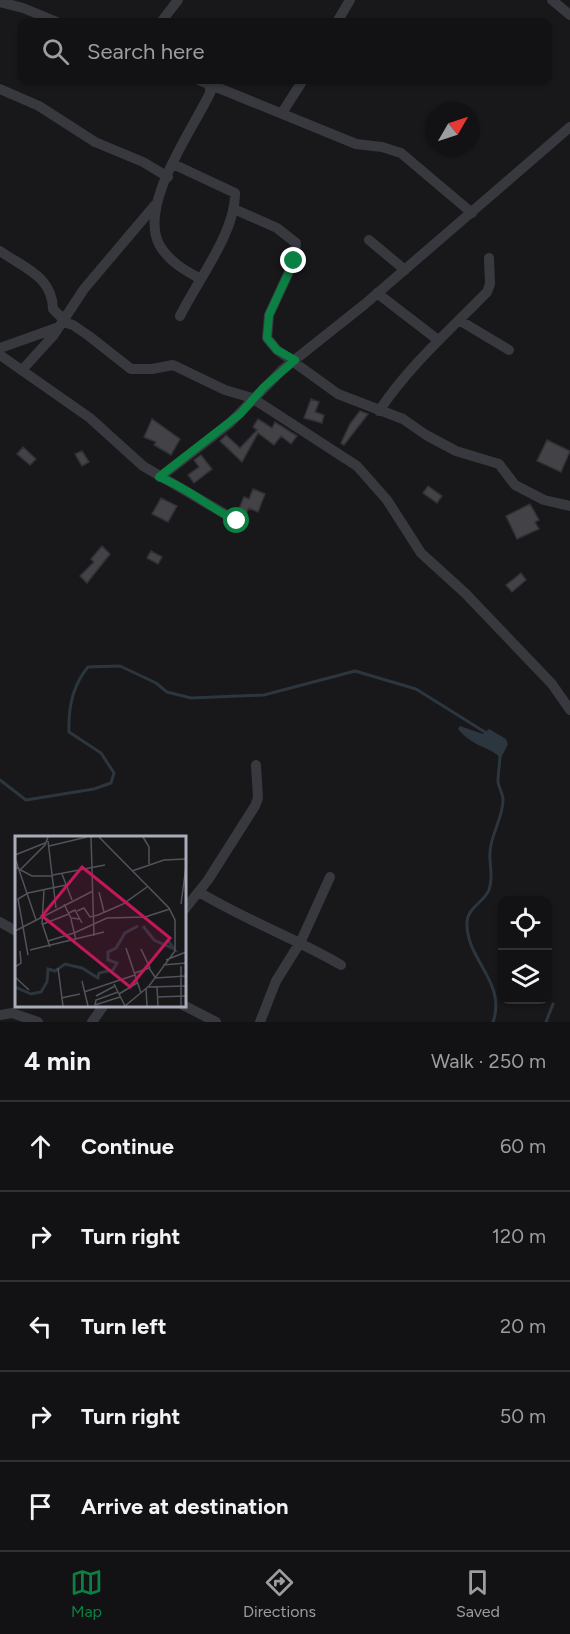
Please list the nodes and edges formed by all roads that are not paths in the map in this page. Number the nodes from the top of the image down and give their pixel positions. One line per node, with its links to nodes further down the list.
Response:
1 (178, 0): 7 (street)
2 (350, 0): 8 (street)
3 (552, 0): 5 (street)
4 (6, 4): 6 (street)
5 (570, 15)
6 (46, 18)
7 (164, 18)
8 (339, 18)
9 (300, 84): 12 (street)
10 (210, 85): 12 (street); 14 (street)
11 (0, 89): 15 (street)
12 (282, 113): 18 (street)
13 (570, 127): 18 (street)
14 (173, 164): 15 (street); 17 (street)
15 (168, 177): 16 (street)
16 (156, 205): 23 (street); 27 (street)
17 (234, 208): 23 (street); 32 (street)
18 (472, 213): 22 (street)
19 (369, 240): 22 (street)
20 (0, 251): 27 (street)
21 (489, 258): 26 (street)
22 (405, 270): 24 (street)
23 (199, 278): 25 (street)
24 (377, 293): 28 (street); 32 (street)
25 (180, 316)
26 (459, 320): 28 (street); 30 (street)
27 (62, 323): 29 (street); 33 (street); 34 (street)
28 (438, 340): 35 (street)
29 (0, 348)
30 (509, 350)
31 (0, 355): 33 (street)
32 (295, 360): 34 (street); 35 (street)
33 (22, 370): 36 (street)
34 (252, 398): 36 (street); 39 (street)
35 (379, 411): 37 (street)
36 (159, 477): 38 (street)
37 (570, 506)
38 (237, 521)
39 (570, 710)
40 (256, 765): 42 (street)
41 (330, 877): 46 (street)
42 (199, 892): 43 (street); 46 (street)
43 (186, 908)
44 (0, 922): 45 (street)
45 (15, 930)
46 (301, 941): 47 (street); 54 (street)
47 (341, 965)
48 (103, 1007): 52 (street)
49 (186, 1007): 53 (street)
50 (0, 1015): 51 (street)
51 (38, 1022)
52 (92, 1022)
53 (216, 1022)
54 (260, 1022)

